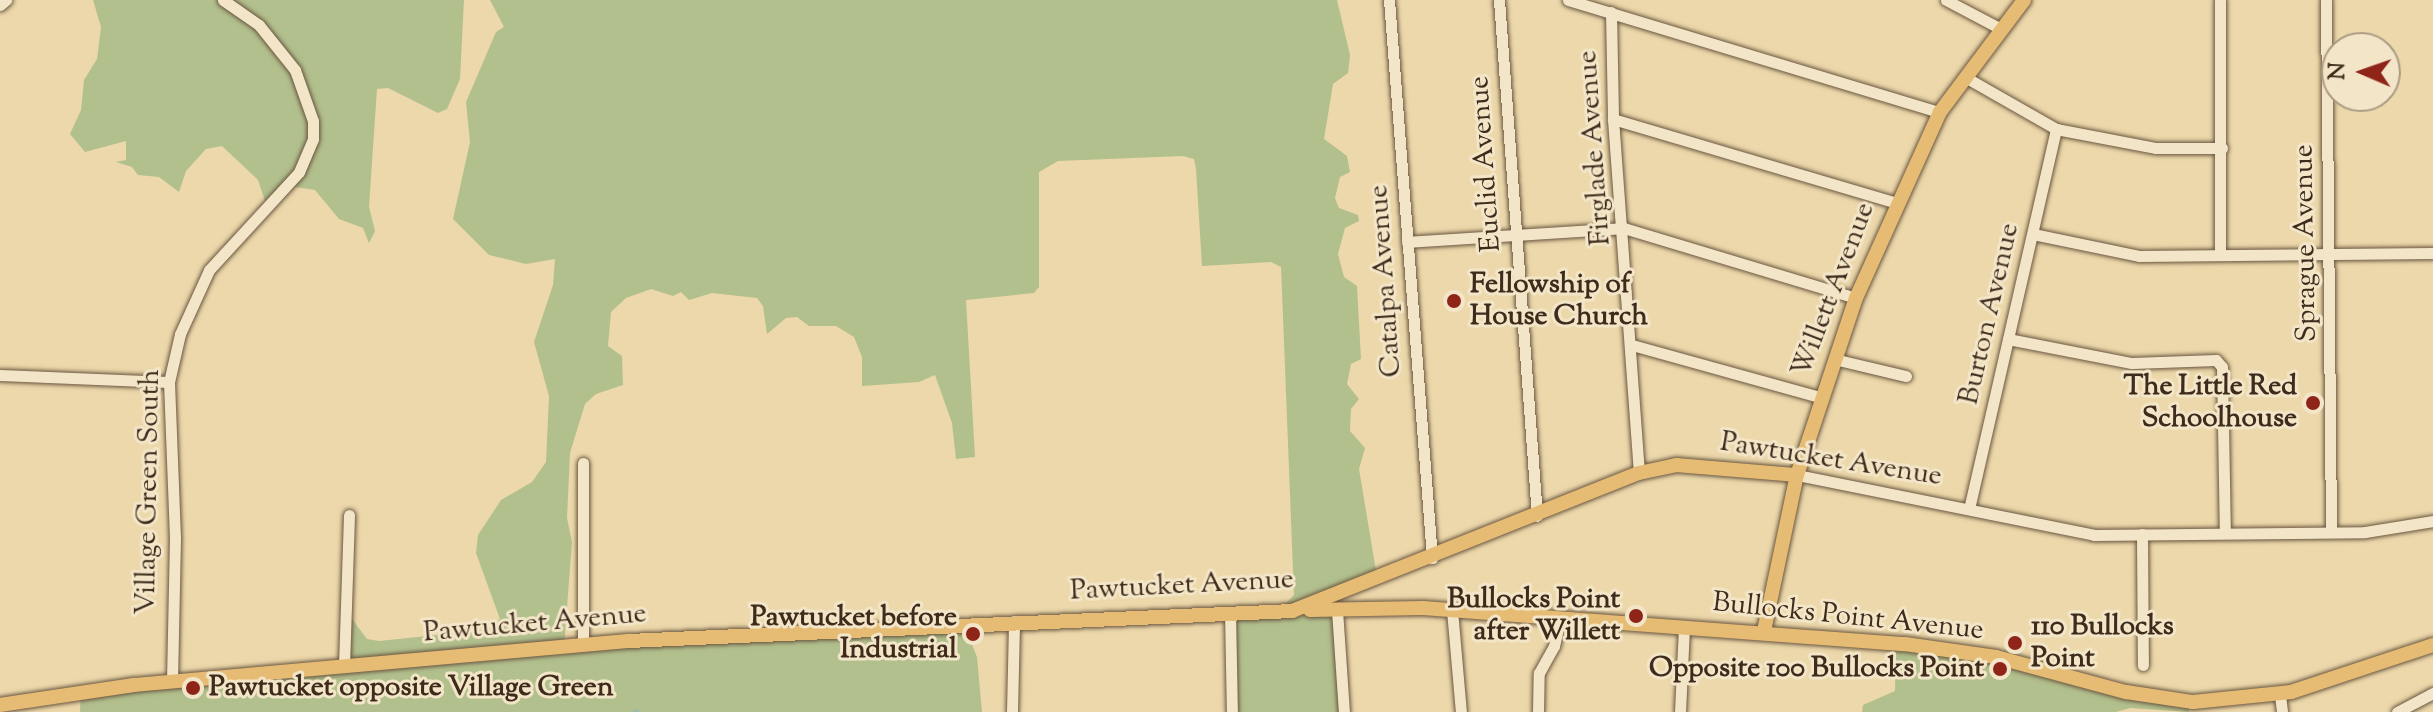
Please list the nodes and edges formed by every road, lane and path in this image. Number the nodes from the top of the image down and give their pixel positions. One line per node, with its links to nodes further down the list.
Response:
1 (6, 0): 10 (street)
2 (223, 0): 32 (street, Village Green South)
3 (1389, 0): 22 (street, Catalpa Avenue)
4 (1499, 0): 21 (street, Euclid Avenue)
5 (1568, 0): 11 (street)
6 (1946, 0): 12 (street)
7 (2024, 0): 12 (main road, Willett Avenue)
8 (2220, 0): 17 (street)
9 (2326, 0): 24 (street, Sprague Avenue)
10 (0, 5)
11 (1611, 12): 14 (street); 15 (street, Firglade Avenue)
12 (2001, 29): 13 (main road, Willett Avenue)
13 (1965, 77): 14 (main road, Willett Avenue); 16 (street)
14 (1940, 112): 18 (main road, Willett Avenue)
15 (1613, 119): 18 (street); 19 (street, Firglade Avenue)
16 (2056, 129): 17 (street); 20 (street, Burton Avenue)
17 (2222, 148): 23 (street)
18 (1896, 203): 26 (main road, Willett Avenue)
19 (1624, 228): 21 (street); 26 (street); 28 (street, Firglade Avenue)
20 (2033, 234): 23 (street); 27 (street, Burton Avenue)
21 (1514, 236): 22 (street); 39 (street, Euclid Avenue)
22 (1407, 242): 44 (street, Catalpa Avenue)
23 (2220, 253): 24 (street)
24 (2331, 253): 25 (street); 41 (street, Sprague Avenue)
25 (2433, 253)
26 (1856, 298): 29 (main road, Willett Avenue)
27 (2008, 339): 37 (street, Burton Avenue); 42 (street)
28 (1632, 345): 33 (street); 35 (street, Firglade Avenue)
29 (1834, 359): 31 (street); 33 (main road, Willett Avenue)
30 (0, 375): 32 (street)
31 (1906, 376)
32 (169, 382): 59 (street, Village Green South)
33 (1820, 397): 36 (main road, Willett Avenue)
34 (583, 463): 55 (street)
35 (1639, 473): 36 (main road, Pawtucket Avenue); 39 (main road, Pawtucket Avenue)
36 (1797, 475): 37 (street, Pawtucket Avenue); 54 (main road, Willett Avenue)
37 (1969, 509): 43 (street, Pawtucket Avenue)
38 (349, 515): 58 (street)
39 (1537, 516): 44 (main road, Pawtucket Avenue)
40 (2433, 521): 41 (street, Pawtucket Avenue)
41 (2331, 532): 42 (street, Pawtucket Avenue)
42 (2225, 533): 43 (street, Pawtucket Avenue)
43 (2142, 534): 57 (street)
44 (1432, 558): 45 (main road, Pawtucket Avenue)
45 (1383, 577): 46 (main road, Pawtucket Avenue); 47 (main road)
46 (1337, 603): 47 (main road, Bullocks Point Avenue); 49 (main road, Bullocks Point Avenue); 65 (street)
47 (1386, 606): 48 (main road, Bullocks Point Avenue)
48 (1452, 610): 51 (main road, Bullocks Point Avenue); 66 (street)
49 (1292, 611): 50 (main road, Pawtucket Avenue)
50 (1230, 612): 52 (main road, Pawtucket Avenue); 64 (street)
51 (1560, 619): 53 (main road, Bullocks Point Avenue); 67 (street)
52 (1014, 621): 55 (main road, Pawtucket Avenue); 63 (street)
53 (1684, 627): 54 (main road, Bullocks Point Avenue); 68 (street)
54 (1764, 631): 61 (main road, Bullocks Point Avenue)
55 (583, 644): 58 (main road, Pawtucket Avenue)
56 (2433, 645): 61 (main road, Bullocks Point Avenue)
57 (2143, 665)
58 (344, 666): 59 (main road, Pawtucket Avenue)
59 (172, 681): 62 (main road, Pawtucket Avenue)
60 (2433, 693): 70 (street)
61 (2280, 695): 69 (street)
62 (0, 705)
63 (1012, 712)
64 (1232, 712)
65 (1344, 712)
66 (1461, 712)
67 (1538, 712)
68 (1680, 712)
69 (2282, 712)
70 (2397, 712)

